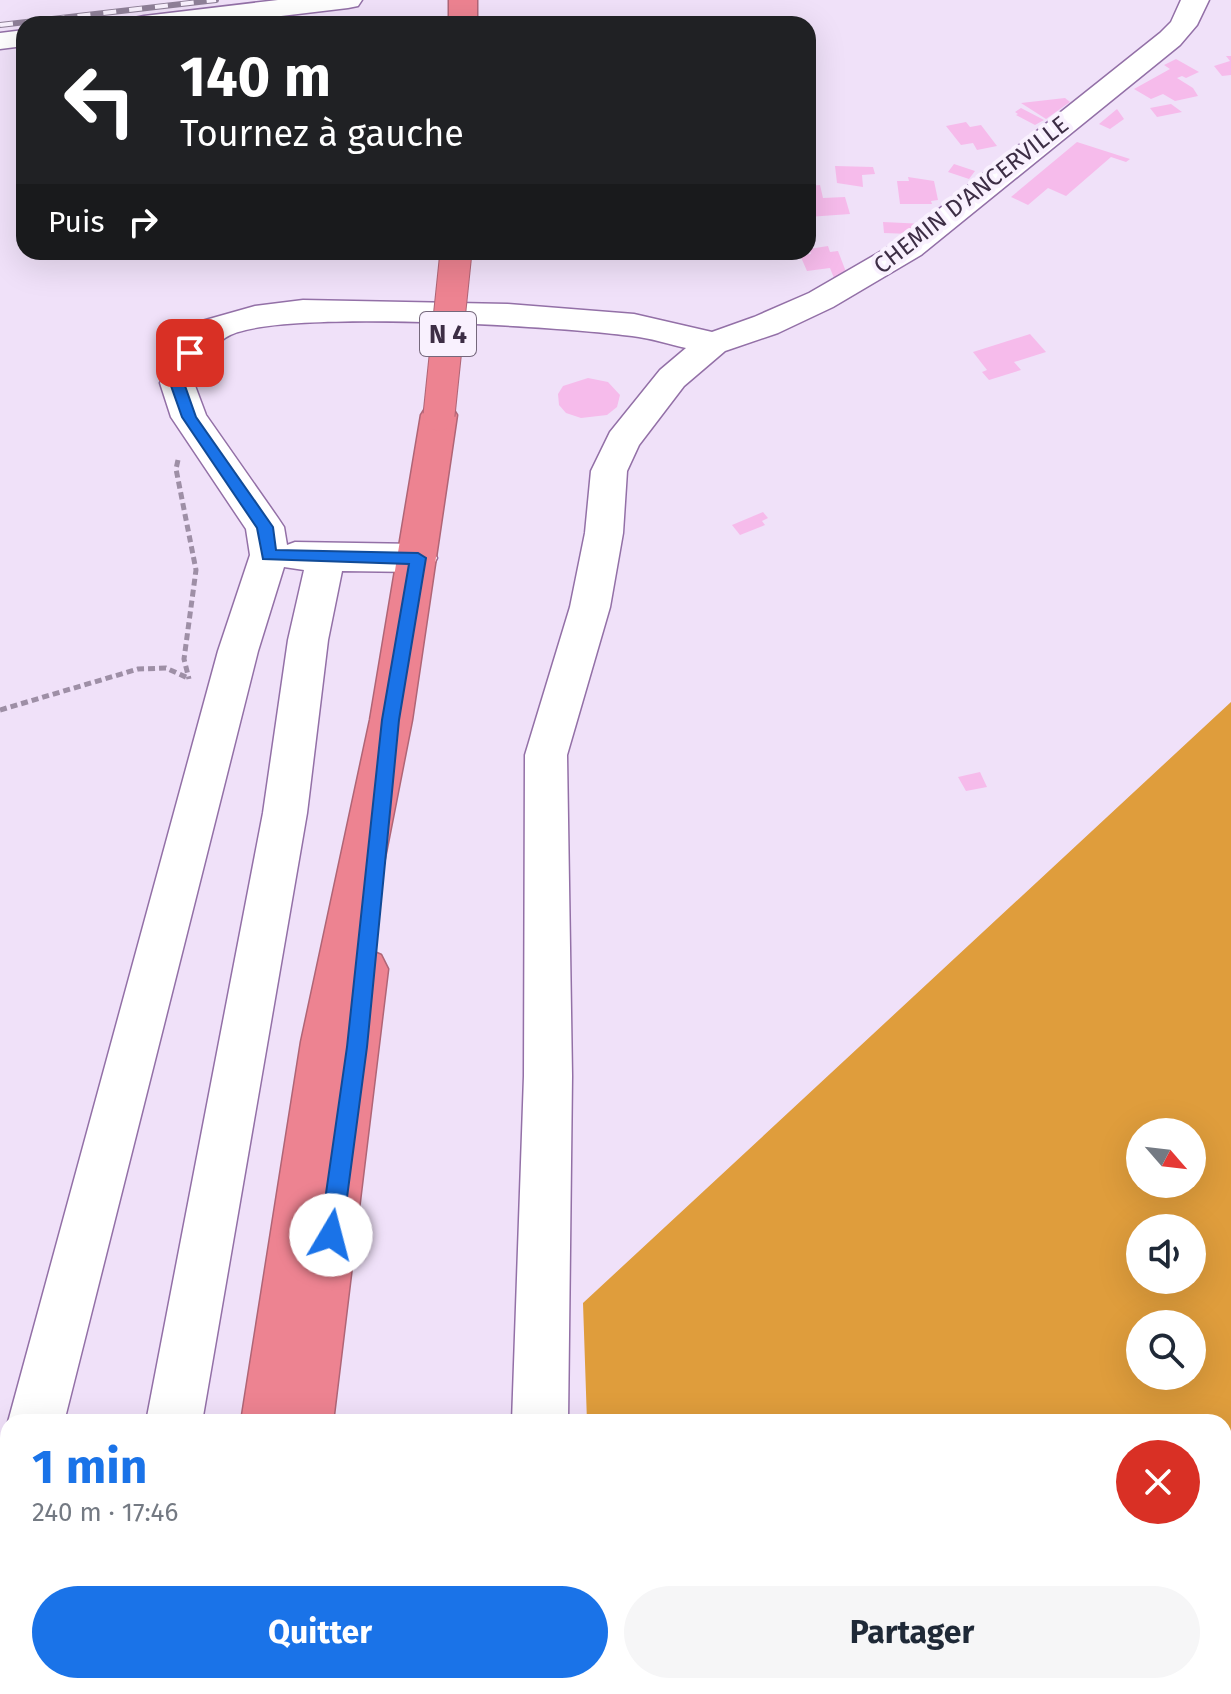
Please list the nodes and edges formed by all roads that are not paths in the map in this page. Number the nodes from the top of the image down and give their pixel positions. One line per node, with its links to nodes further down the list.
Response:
1 (348, 0): 3 (street)
2 (1195, 0): 5 (street, CHEMIN D'ANCERVILLE)
3 (212, 16)
4 (455, 260): 8 (highway, N 4, bridge)
5 (713, 343): 6 (street); 14 (street)
6 (269, 555): 7 (street); 10 (street)
7 (326, 556): 8 (street); 11 (street)
8 (418, 558): 9 (highway, N 4)
9 (391, 720): 12 (highway, N 4); 13 (highway, N 4)
10 (38, 1414)
11 (175, 1414)
12 (270, 1414)
13 (306, 1414)
14 (540, 1414)

